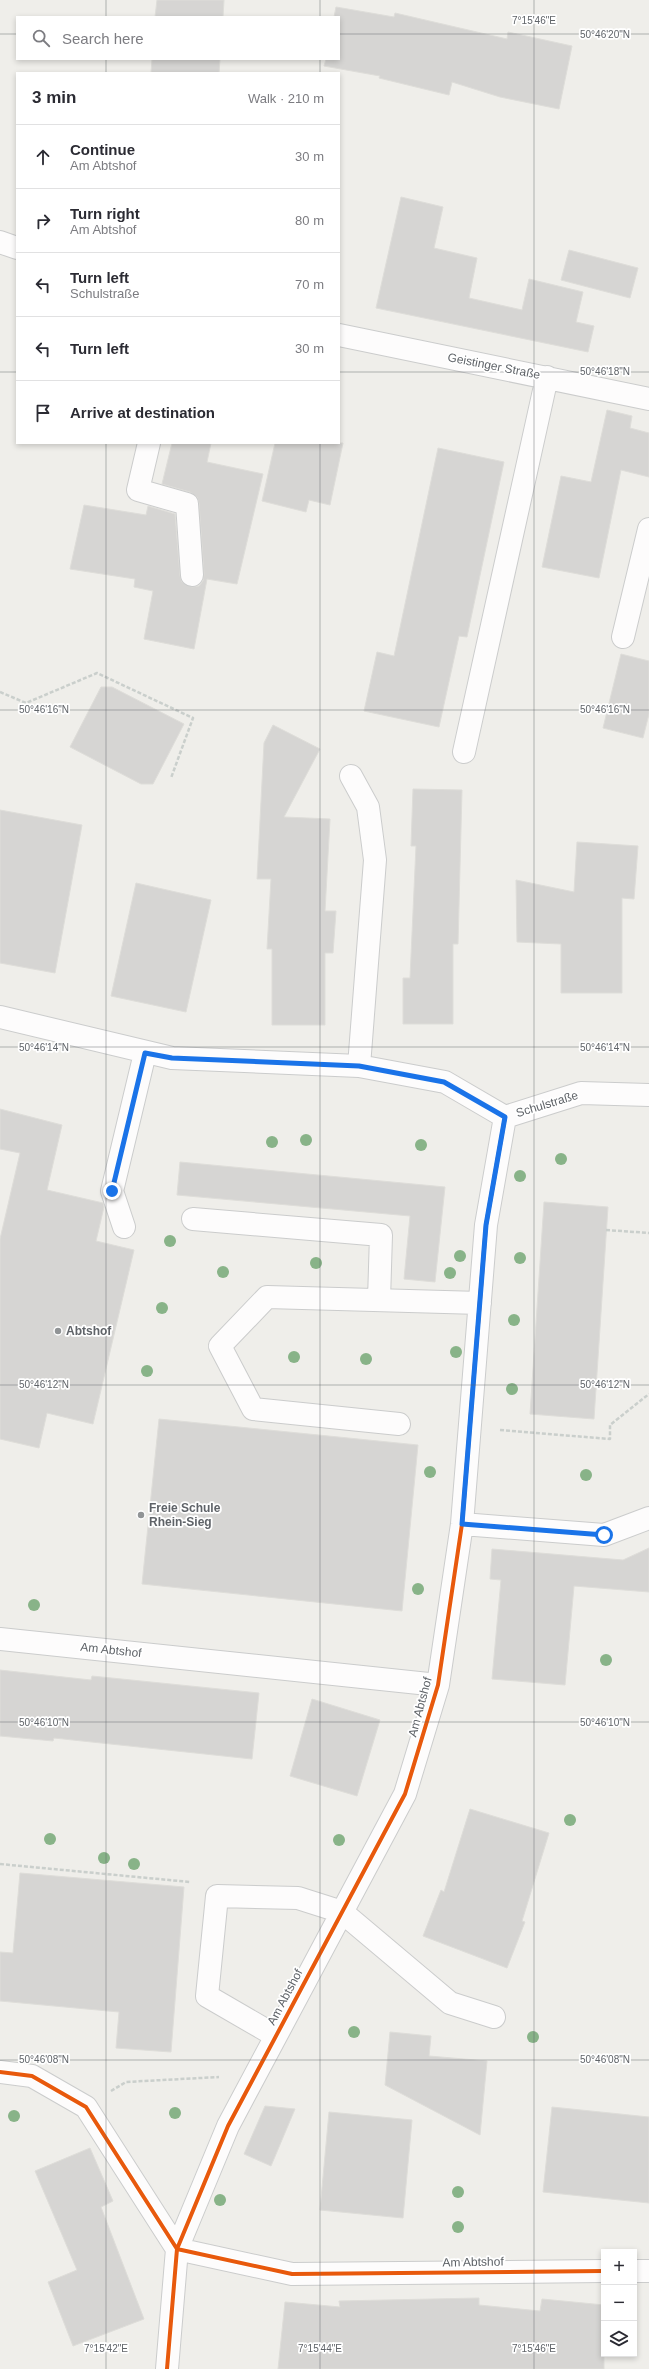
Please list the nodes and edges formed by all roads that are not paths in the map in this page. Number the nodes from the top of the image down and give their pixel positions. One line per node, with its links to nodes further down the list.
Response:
1 (0, 242): 2 (street)
2 (16, 248)
3 (340, 335): 4 (street, Geistinger Straße)
4 (547, 377): 5 (street, Geistinger Straße); 10 (street)
5 (649, 399)
6 (149, 444): 8 (street)
7 (649, 529): 9 (street)
8 (192, 575)
9 (623, 637)
10 (464, 752)
11 (351, 776): 14 (street)
12 (0, 1017): 13 (street, Schulstraße)
13 (145, 1053): 14 (street, Schulstraße); 18 (street)
14 (359, 1066): 16 (street, Schulstraße)
15 (649, 1095): 16 (street, Schulstraße)
16 (505, 1117): 20 (street, Am Abtshof)
17 (192, 1219): 19 (street)
18 (124, 1227)
19 (379, 1300): 20 (street); 21 (street)
20 (480, 1303): 23 (street, Am Abtshof)
21 (399, 1424)
22 (649, 1518): 23 (street)
23 (462, 1524): 25 (street, Am Abtshof)
24 (0, 1639): 25 (street, Am Abtshof)
25 (438, 1685): 26 (street, Am Abtshof)
26 (342, 1912): 27 (street); 28 (street, Am Abtshof); 28 (street)
27 (494, 2017)
28 (276, 2036): 30 (street, Am Abtshof)
29 (0, 2072): 30 (street)
30 (177, 2249): 31 (street, Am Abtshof); 34 (street, Am Abtshof)
31 (601, 2271)
32 (637, 2271): 33 (street)
33 (649, 2271)
34 (167, 2369)

